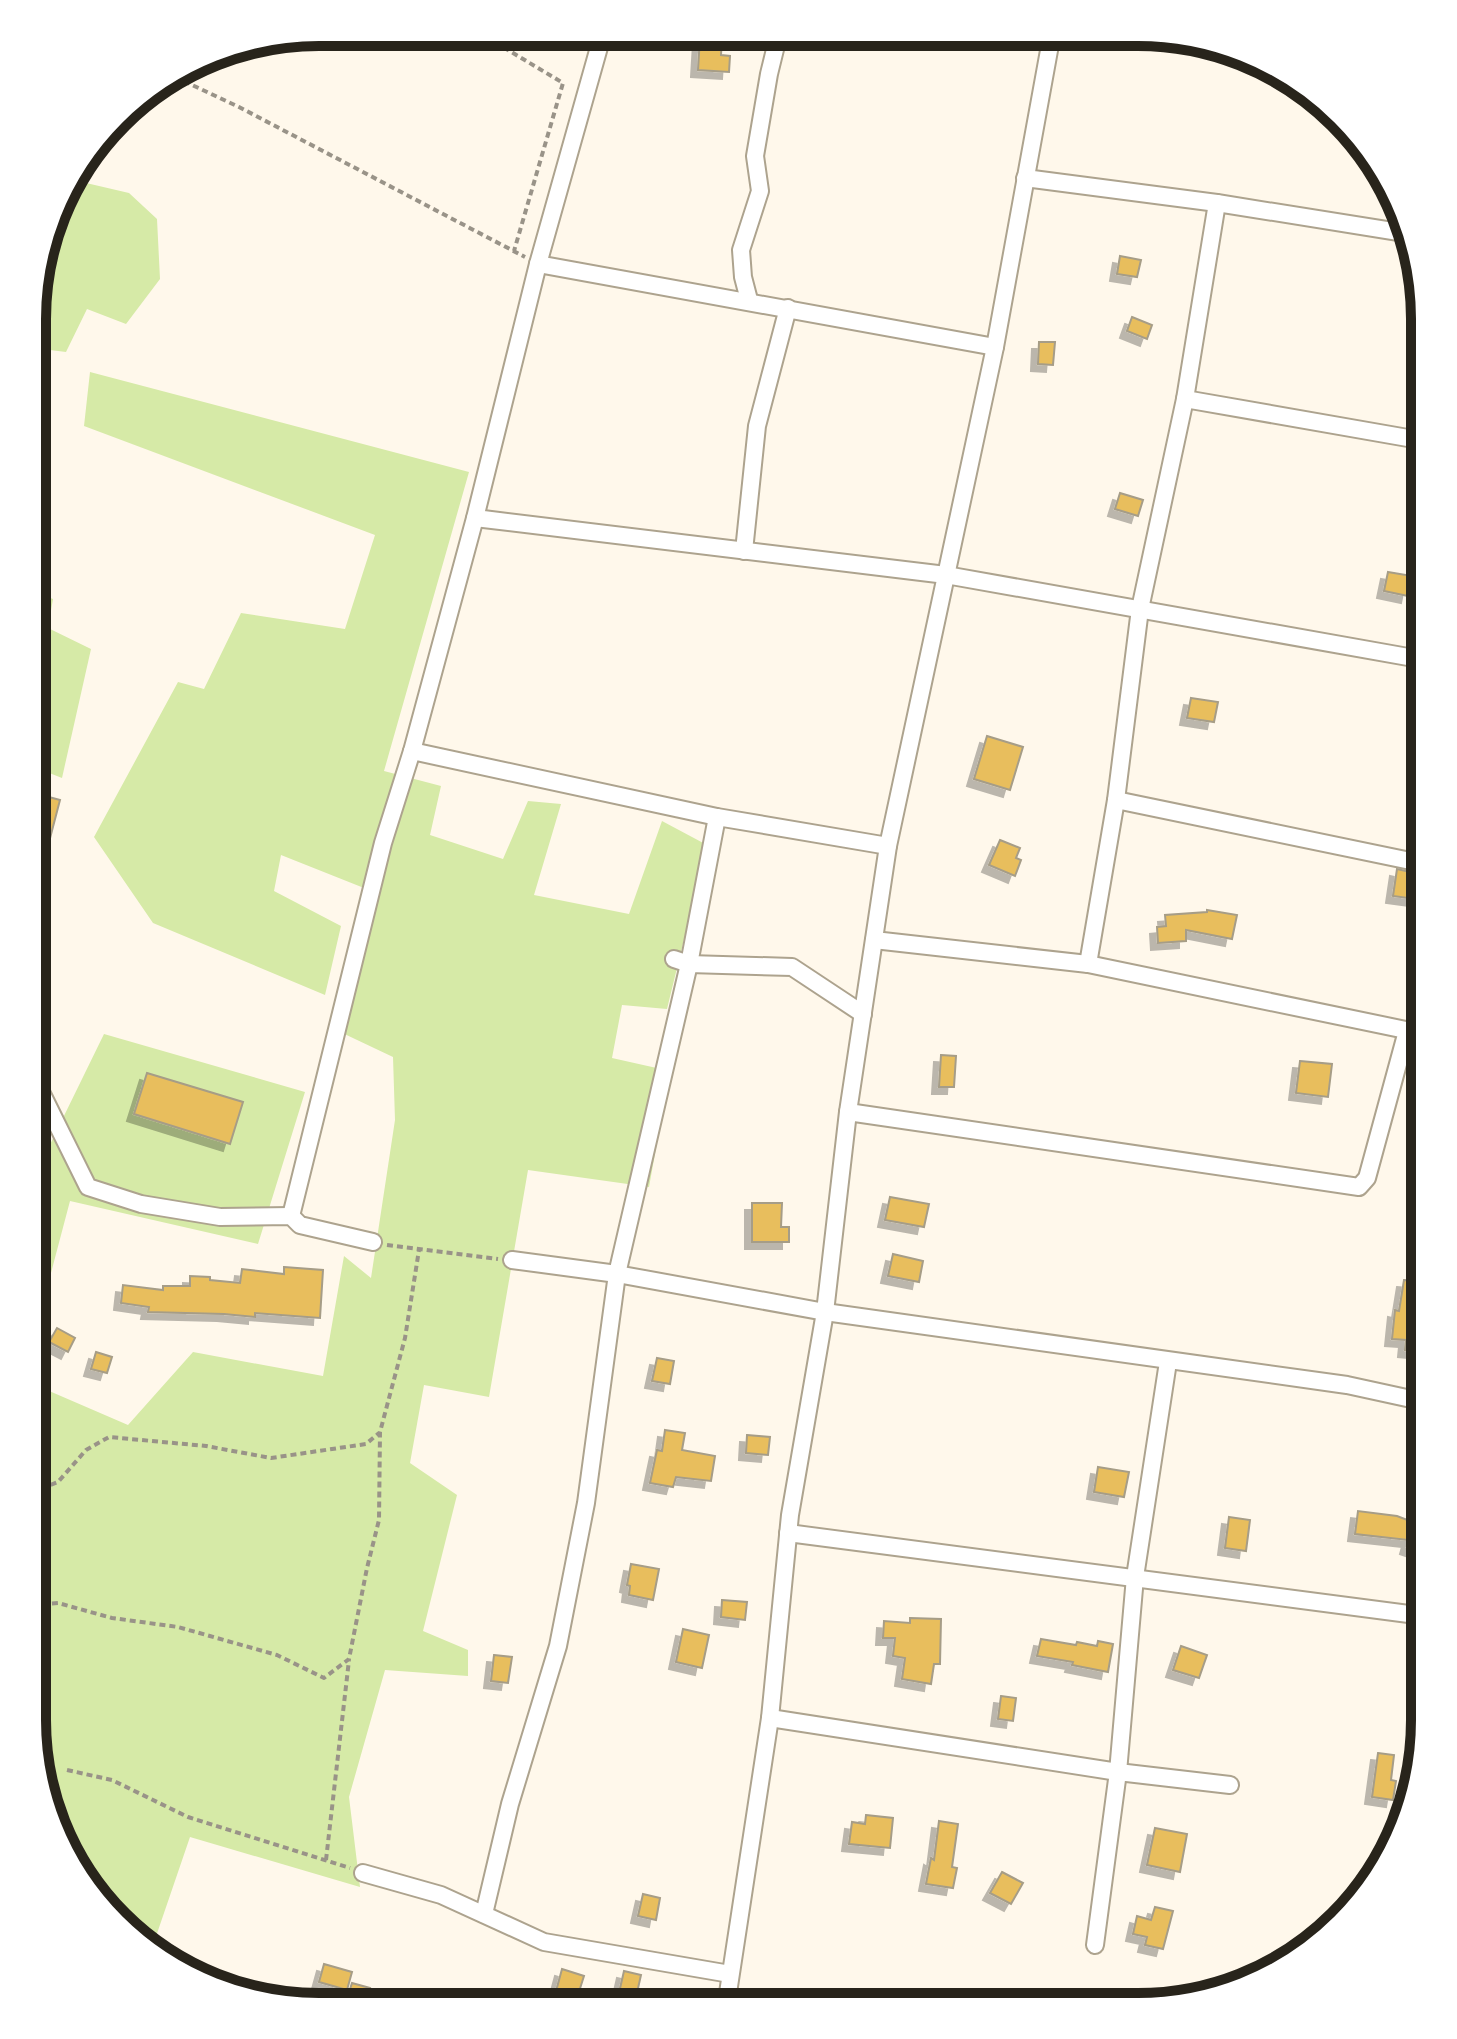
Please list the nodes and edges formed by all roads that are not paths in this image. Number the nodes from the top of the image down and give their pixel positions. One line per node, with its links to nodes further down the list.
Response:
1 (599, 46): 7 (street)
2 (776, 46): 8 (street)
3 (1050, 46): 4 (street)
4 (1025, 178): 5 (street); 10 (street)
5 (1217, 203): 6 (street); 11 (street)
6 (1397, 232)
7 (538, 264): 8 (street); 13 (street)
8 (749, 300): 9 (street)
9 (788, 308): 10 (street); 14 (street)
10 (995, 347): 15 (street)
11 (1185, 399): 12 (street); 16 (street)
12 (1411, 439)
13 (475, 518): 14 (street); 18 (street)
14 (744, 551): 15 (street)
15 (946, 575): 16 (street); 21 (street)
16 (1140, 609): 17 (street); 19 (street)
17 (1411, 657)
18 (412, 751): 20 (street); 31 (street)
19 (1116, 800): 22 (street); 25 (street)
20 (717, 817): 21 (street); 24 (street)
21 (888, 846): 23 (street)
22 (1411, 861)
23 (874, 940): 25 (street); 26 (street)
24 (682, 962): 26 (street); 34 (street)
25 (1088, 964): 27 (street)
26 (863, 1014): 30 (street)
27 (1407, 1031): 28 (street); 30 (street)
28 (1410, 1032)
29 (46, 1102): 31 (street)
30 (848, 1112): 35 (street)
31 (291, 1216): 32 (street)
32 (373, 1242)
33 (512, 1260): 34 (street)
34 (617, 1274): 35 (street); 45 (street)
35 (825, 1312): 36 (street); 38 (street)
36 (1168, 1362): 37 (street); 39 (street)
37 (1410, 1399)
38 (788, 1533): 39 (street); 41 (street)
39 (1135, 1577): 40 (street); 42 (street)
40 (1410, 1614)
41 (770, 1718): 42 (street); 47 (street)
42 (1118, 1772): 43 (street); 46 (street)
43 (1230, 1785)
44 (363, 1873): 45 (street)
45 (484, 1914): 47 (street)
46 (1095, 1945)
47 (730, 1974): 48 (street)
48 (728, 1993)

